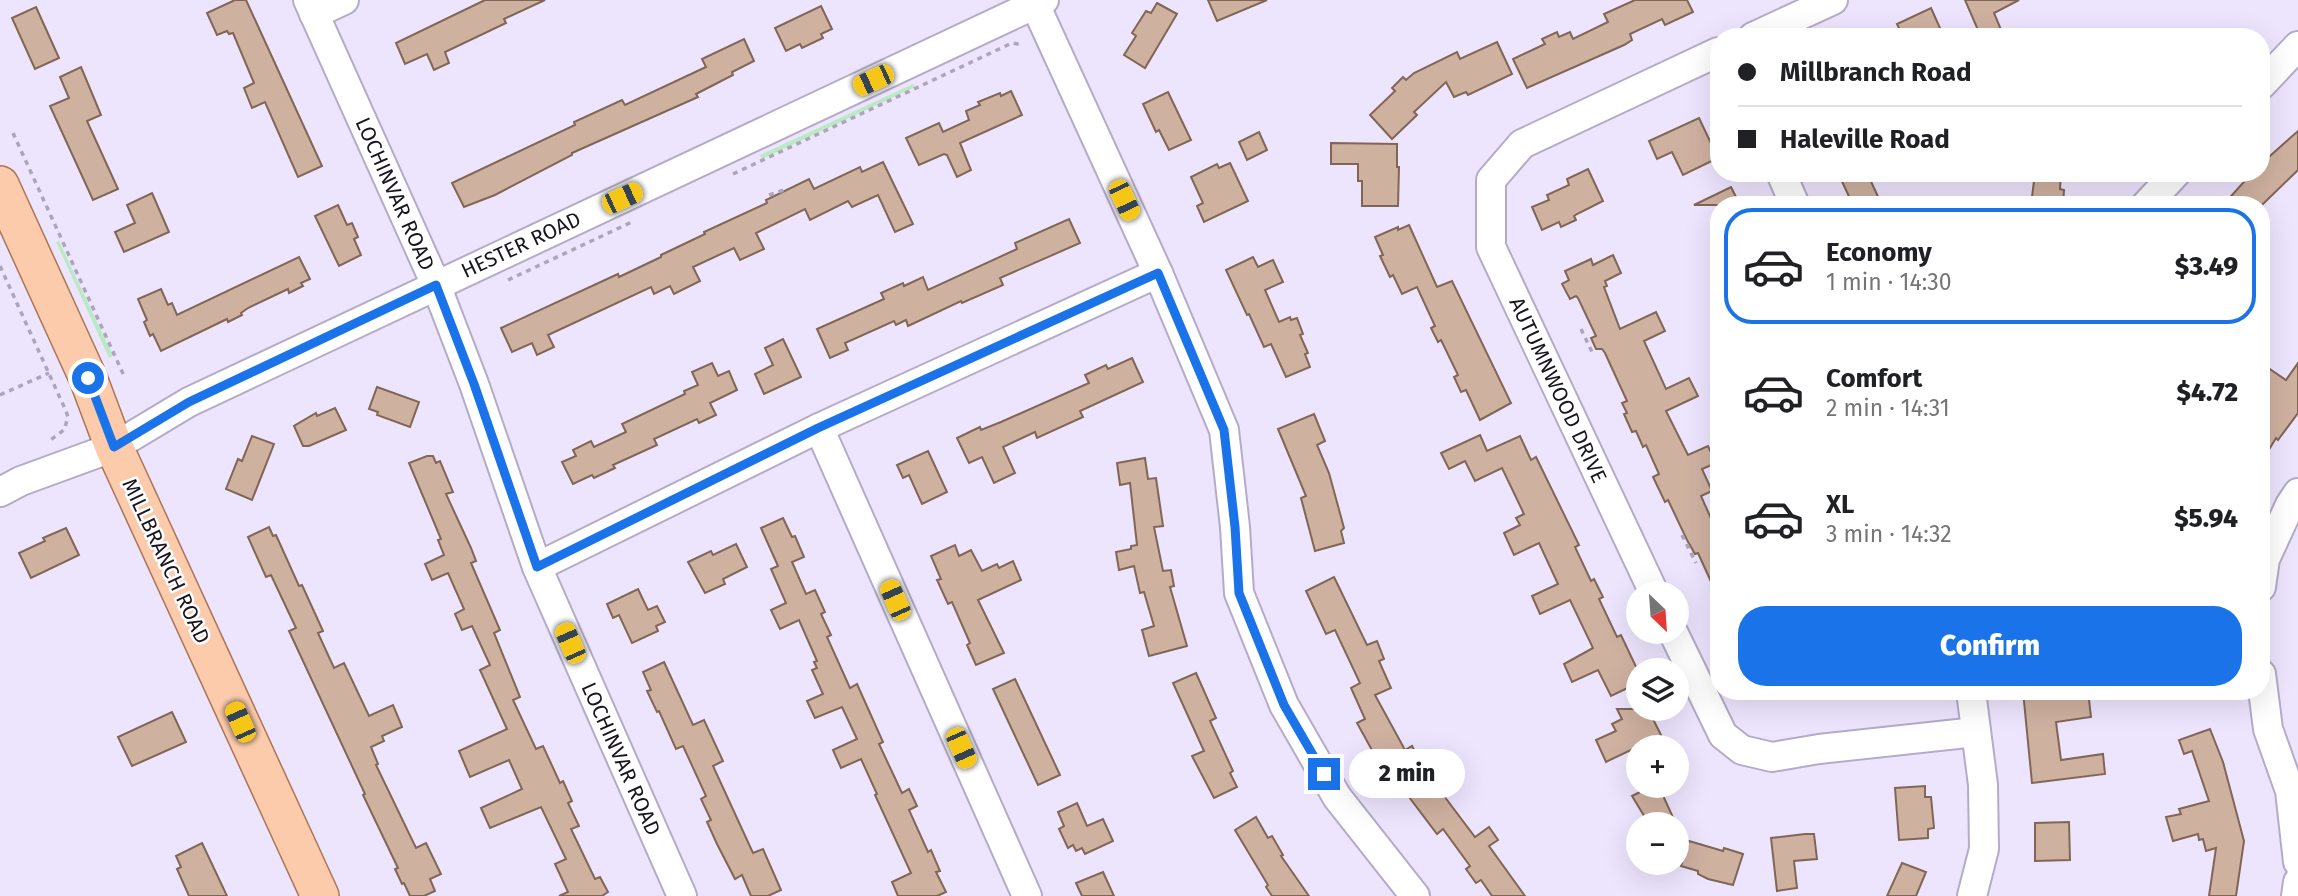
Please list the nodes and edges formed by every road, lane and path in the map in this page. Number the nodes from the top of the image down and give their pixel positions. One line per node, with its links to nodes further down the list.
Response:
1 (344, 0): 4 (street)
2 (1833, 0): 5 (street)
3 (1037, 1): 19 (street); 20 (street, HESTER ROAD)
4 (311, 7): 20 (street, LOCHINVAR ROAD)
5 (1772, 28)
6 (1023, 45): 11 (path)
7 (2298, 46): 9 (street)
8 (1710, 56): 36 (street, AUTUMNWOOD DRIVE)
9 (2270, 76)
10 (13, 134): 25 (path)
11 (726, 178)
12 (2168, 182): 16 (street)
13 (0, 185): 29 (main road, MILLBRANCH ROAD)
14 (787, 189): 15 (path)
15 (769, 195)
16 (2154, 196)
17 (635, 220): 21 (path)
18 (0, 266): 24 (path)
19 (1158, 273): 27 (street); 46 (street)
20 (436, 285): 29 (street, HESTER ROAD); 35 (street, LOCHINVAR ROAD)
21 (499, 285)
22 (1581, 329): 23 (path)
23 (1593, 354)
24 (49, 373): 26 (path); 28 (path)
25 (125, 378)
26 (0, 395)
27 (818, 428): 35 (street); 45 (street)
28 (49, 440)
29 (114, 447): 30 (street, HESTER ROAD); 43 (main road, MILLBRANCH ROAD)
30 (0, 492)
31 (2298, 493): 33 (street)
32 (1682, 536): 34 (path)
33 (2270, 547)
34 (1696, 563)
35 (537, 567): 44 (street, LOCHINVAR ROAD)
36 (1648, 581)
37 (1688, 644): 40 (street)
38 (1972, 700): 40 (street)
39 (2265, 700): 41 (street)
40 (1976, 732): 47 (street)
41 (2298, 862)
42 (2298, 882): 48 (street)
43 (320, 896)
44 (682, 896)
45 (1027, 896)
46 (1415, 896)
47 (1972, 896)
48 (2296, 896)

